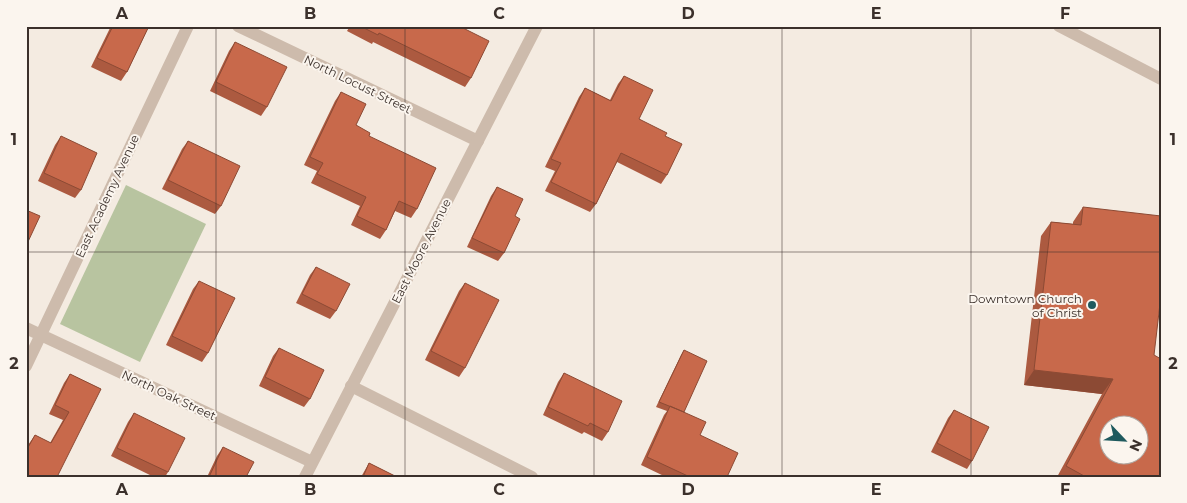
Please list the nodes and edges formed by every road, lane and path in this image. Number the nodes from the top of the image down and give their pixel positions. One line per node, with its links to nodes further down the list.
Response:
1 (188, 26): 8 (street, East Academy Avenue)
2 (238, 26): 6 (street, North Locust Street)
3 (537, 26): 6 (street, East Moore Avenue)
4 (1059, 26): 5 (street)
5 (1161, 78)
6 (478, 141): 10 (street, East Moore Avenue)
7 (26, 328): 8 (street, North Oak Street)
8 (41, 335): 9 (street, East Academy Avenue); 11 (street, North Oak Street)
9 (26, 366)
10 (351, 386): 11 (street, East Moore Avenue); 13 (street)
11 (312, 462): 12 (street, East Moore Avenue)
12 (304, 477)
13 (532, 477)

